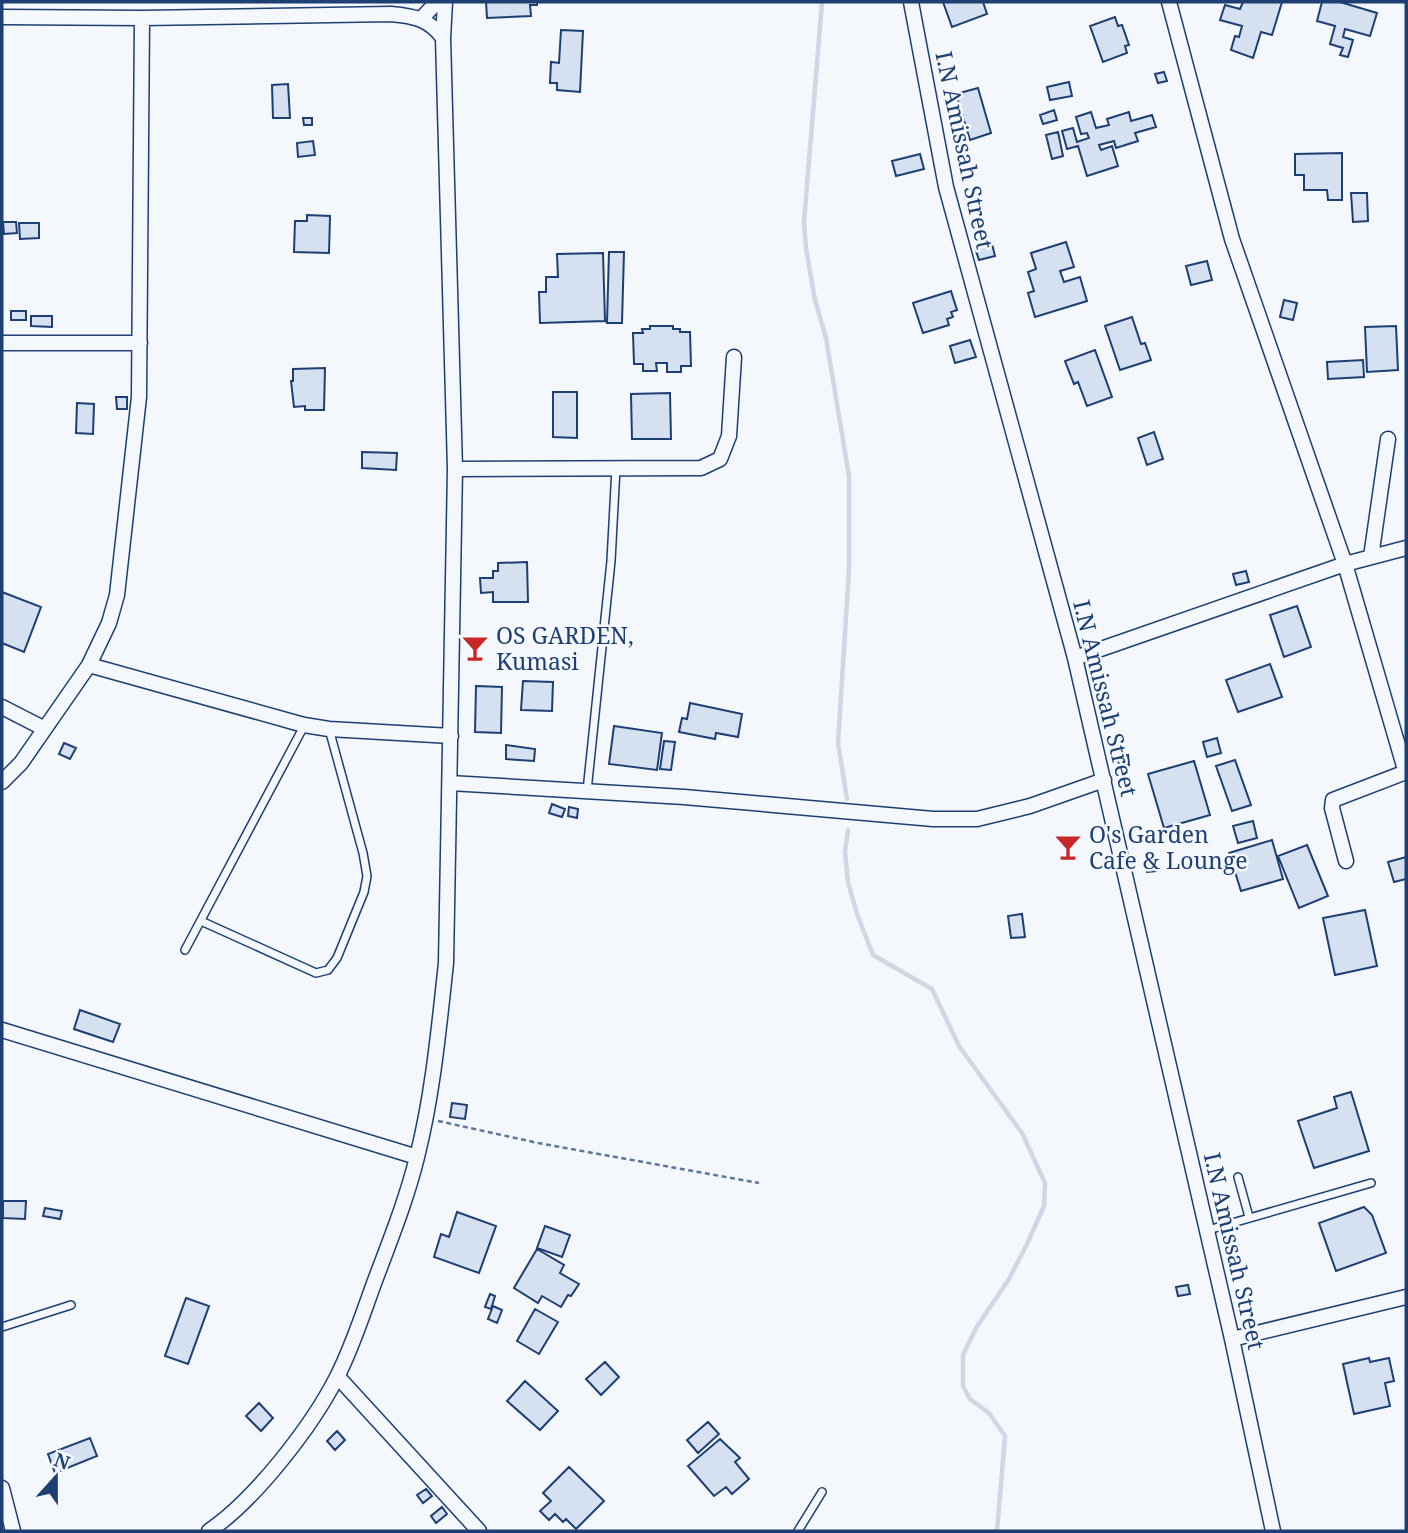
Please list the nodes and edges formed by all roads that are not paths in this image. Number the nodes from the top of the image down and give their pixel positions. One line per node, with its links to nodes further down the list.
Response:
1 (437, 2): 7 (street)
2 (445, 2): 8 (street)
3 (911, 2): 18 (street, I.N Amissah Street)
4 (1169, 2): 17 (street)
5 (8, 12): 6 (street)
6 (142, 18): 7 (street); 10 (street)
7 (422, 18): 8 (street)
8 (443, 38): 14 (street)
9 (2, 343): 10 (street)
10 (140, 343): 19 (street)
11 (734, 356): 13 (street)
12 (1388, 439): 16 (street)
13 (616, 468): 14 (street); 29 (lane)
14 (455, 469): 24 (street)
15 (1406, 548): 16 (street)
16 (1371, 557): 17 (street)
17 (1345, 564): 18 (street); 25 (street)
18 (1075, 658): 26 (street, I.N Amissah Street)
19 (89, 665): 21 (street); 22 (street)
20 (2, 707): 22 (street)
21 (304, 725): 23 (street); 31 (lane)
22 (43, 728): 27 (street)
23 (329, 729): 24 (street); 31 (lane)
24 (452, 737): 28 (street)
25 (1406, 773): 30 (street)
26 (1104, 780): 29 (street); 38 (street, I.N Amissah Street)
27 (2, 782)
28 (450, 783): 29 (street); 34 (street)
29 (587, 791)
30 (1346, 862)
31 (201, 921): 32 (lane)
32 (185, 950)
33 (2, 1030): 34 (street)
34 (417, 1157): 43 (street)
35 (1238, 1177): 37 (lane)
36 (1370, 1183): 37 (lane)
37 (1249, 1217): 38 (lane)
38 (1207, 1230): 42 (street, I.N Amissah Street)
39 (1406, 1297): 42 (street)
40 (71, 1305): 41 (lane)
41 (2, 1327)
42 (1232, 1339): 50 (street, I.N Amissah Street)
43 (338, 1377): 47 (street); 48 (street)
44 (2, 1489): 46 (street)
45 (822, 1492): 49 (lane)
46 (13, 1531)
47 (209, 1531)
48 (479, 1531)
49 (798, 1531)
50 (1273, 1531)

